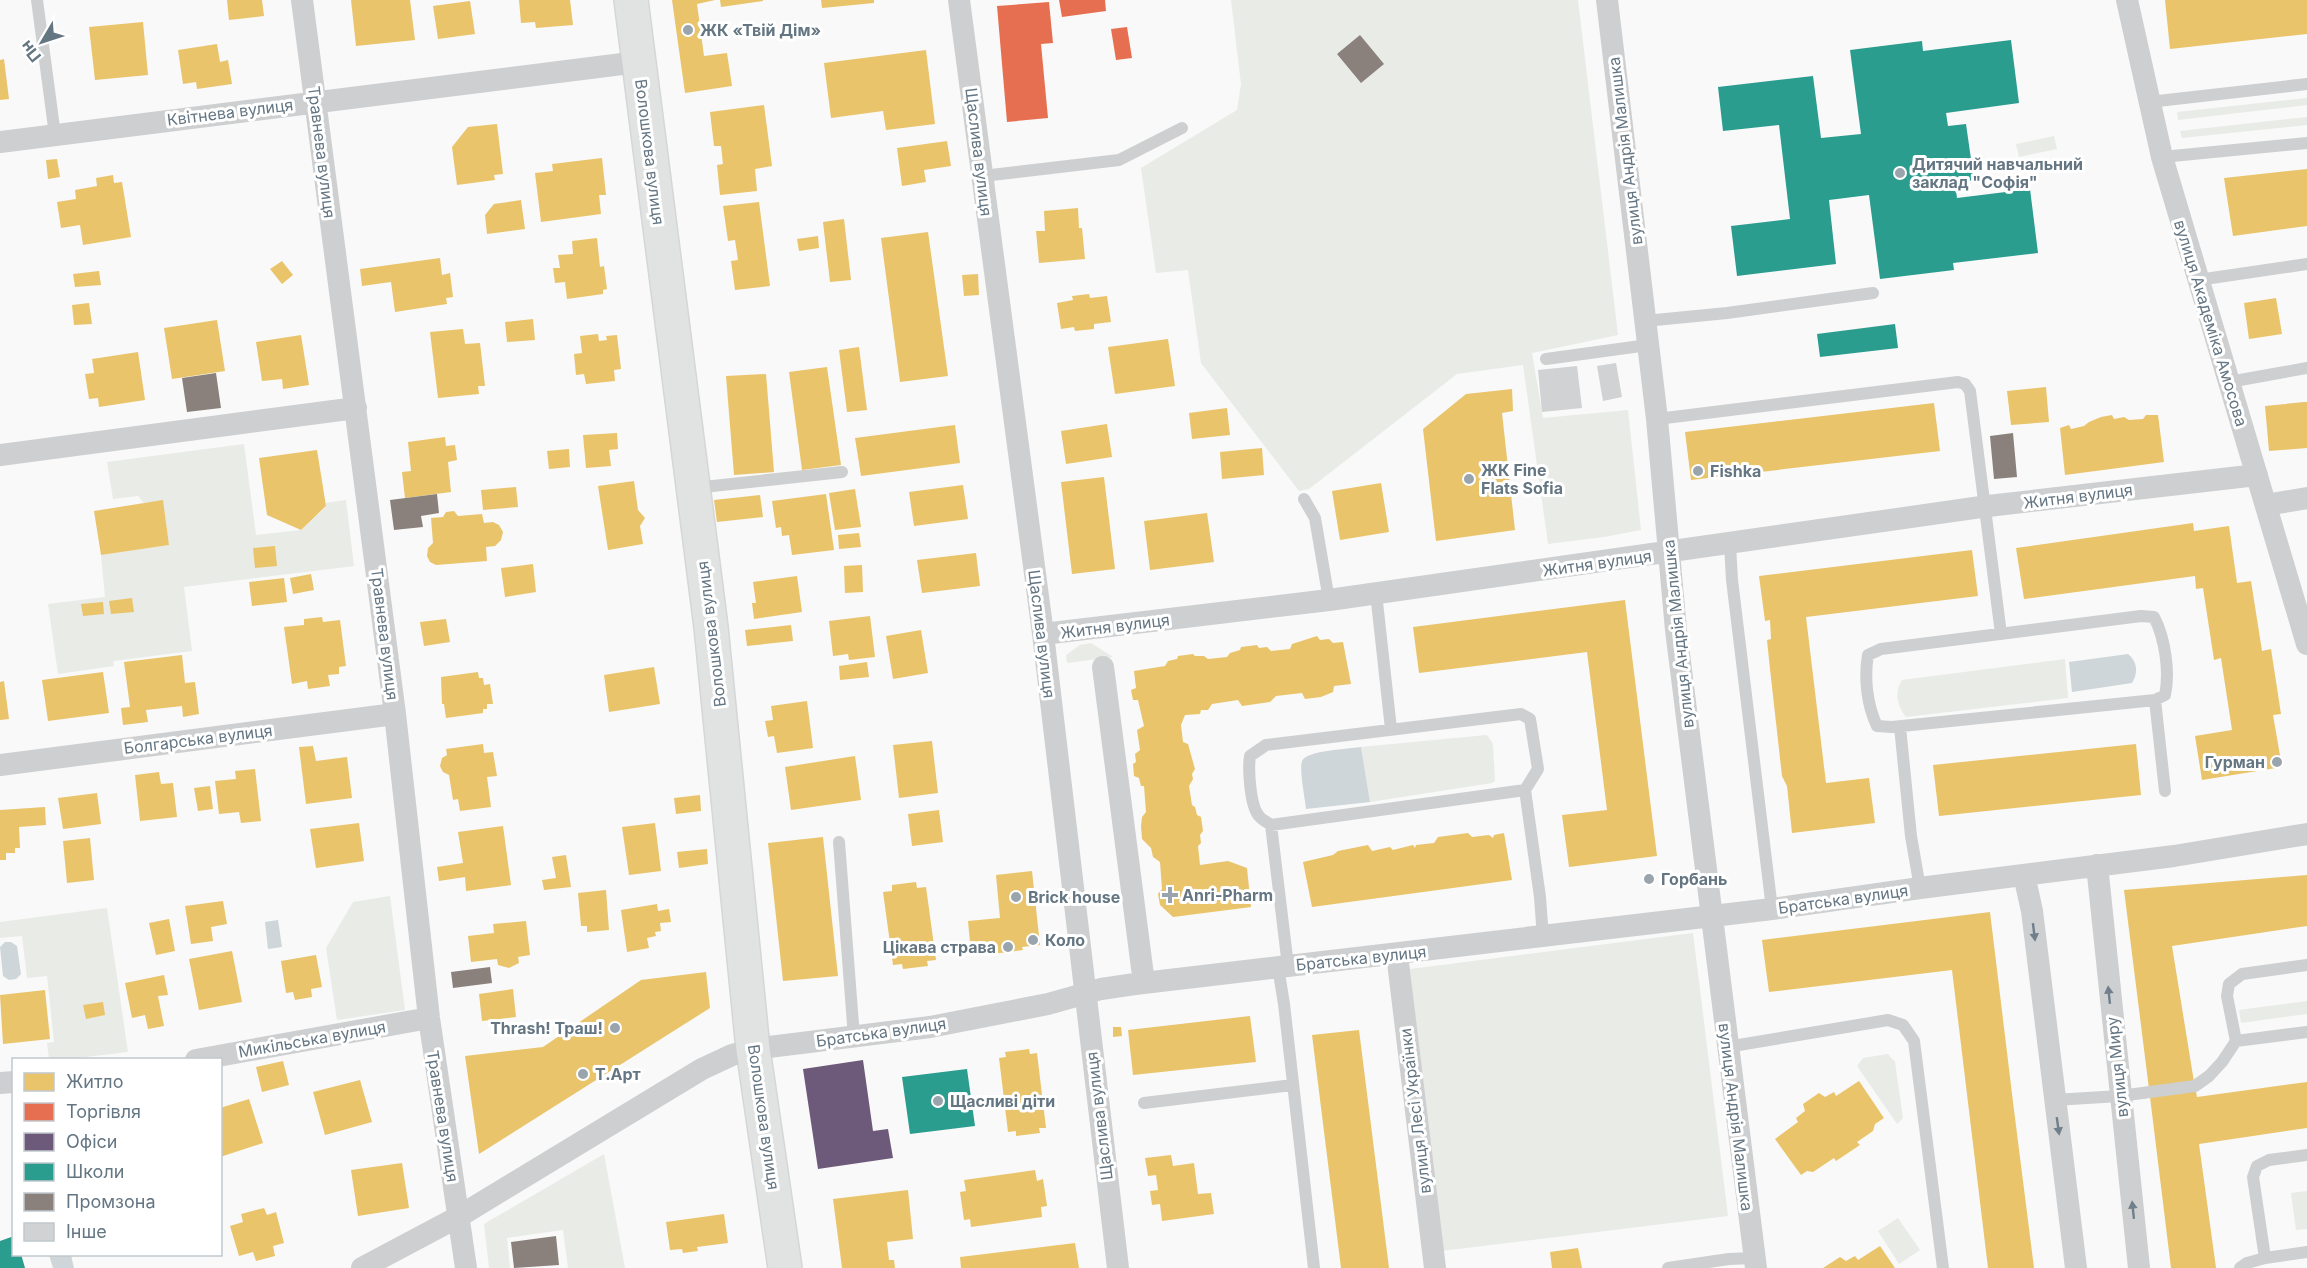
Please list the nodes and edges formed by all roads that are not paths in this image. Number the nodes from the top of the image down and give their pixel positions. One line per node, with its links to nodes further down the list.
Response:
1 (37, 0): 12 (lane)
2 (302, 0): 9 (street, Травнева вулиця)
3 (631, 0): 7 (street, Волошкова вулиця)
4 (960, 0): 16 (street, Щаслива вулиця)
5 (1606, 0): 20 (street, вулиця Андрія Малишка)
6 (2127, 0): 10 (street, вулиця Академіка Амосова)
7 (638, 62): 9 (street, Квітнева вулиця); 30 (street, Волошкова вулиця)
8 (2307, 84): 10 (lane)
9 (315, 101): 12 (street, Квітнева вулиця); 25 (street, Травнева вулиця)
10 (2149, 102): 15 (street, вулиця Академіка Амосова)
11 (1182, 128): 16 (lane)
12 (55, 135): 13 (street, Квітнева вулиця)
13 (0, 142)
14 (2307, 143): 15 (lane)
15 (2162, 157): 18 (street, вулиця Академіка Амосова)
16 (983, 176): 39 (street, Щаслива вулиця)
17 (2307, 264): 18 (lane)
18 (2198, 280): 24 (street, вулиця Академіка Амосова)
19 (1873, 293): 20 (lane)
20 (1645, 321): 21 (street, вулиця Андрія Малишка)
21 (1648, 345): 22 (lane); 26 (street, вулиця Андрія Малишка)
22 (1546, 359)
23 (2307, 368): 24 (lane)
24 (2229, 382): 29 (street, вулиця Академіка Амосова)
25 (356, 408): 27 (street); 44 (street, Травнева вулиця)
26 (1657, 419): 34 (lane); 36 (street, вулиця Андрія Малишка)
27 (0, 455)
28 (842, 472): 30 (lane)
29 (2257, 475): 33 (street, вулиця Академіка Амосова); 34 (street, Житня вулиця)
30 (693, 488): 69 (street, Волошкова вулиця)
31 (2307, 498): 33 (street)
32 (1304, 499): 38 (lane)
33 (2266, 505): 41 (street, вулиця Академіка Амосова)
34 (1984, 507): 35 (street, Житня вулиця); 40 (lane)
35 (1730, 544): 36 (street, Житня вулиця); 56 (lane)
36 (1669, 553): 37 (street, Житня вулиця); 57 (street, вулиця Андрія Малишка)
37 (1376, 593): 38 (street, Житня вулиця); 46 (lane)
38 (1329, 600): 39 (street, Житня вулиця)
39 (1043, 634): 63 (street, Щаслива вулиця)
40 (2001, 634): 43 (lane); 45 (lane)
41 (2307, 644)
42 (1103, 667): 62 (street)
43 (2155, 700): 45 (lane); 49 (lane)
44 (395, 714): 47 (street, Болгарська вулиця); 64 (street, Травнева вулиця)
45 (1900, 727): 55 (lane)
46 (1391, 729): 48 (lane); 50 (lane)
47 (0, 765)
48 (1525, 790): 50 (lane); 58 (lane)
49 (2165, 791)
50 (1271, 825): 61 (lane)
51 (2307, 834): 53 (street, Братська вулиця)
52 (839, 842): 66 (lane)
53 (2097, 865): 54 (street, Братська вулиця); 72 (street, вулиця Миру, one-way to 53)
54 (2024, 875): 55 (street, Братська вулиця); 73 (street, one-way to 73)
55 (1920, 888): 56 (street, Братська вулиця)
56 (1772, 909): 57 (street, Братська вулиця)
57 (1711, 917): 58 (street, Братська вулиця); 68 (street, вулиця Андрія Малишка)
58 (1543, 938): 59 (street, Братська вулиця)
59 (1397, 954): 61 (street, Братська вулиця); 85 (street, вулиця Лесі Українки)
60 (2307, 965): 67 (lane)
61 (1283, 966): 62 (street, Братська вулиця); 71 (lane)
62 (1144, 983): 63 (street, Братська вулиця)
63 (1085, 994): 66 (street, Братська вулиця); 83 (street, Щаслива вулиця)
64 (429, 1018): 70 (street, Микільська вулиця); 76 (street, Травнева вулиця)
65 (2307, 1032): 67 (lane)
66 (854, 1037): 69 (street, Братська вулиця)
67 (2236, 1041): 72 (lane)
68 (1727, 1047): 79 (street, вулиця Андрія Малишка); 87 (lane)
69 (753, 1050): 76 (street, Братська вулиця); 82 (street, Волошкова вулиця)
70 (202, 1058)
71 (1292, 1085): 74 (lane); 84 (lane)
72 (2120, 1096): 73 (lane); 89 (street, вулиця Миру, one-way to 72)
73 (2054, 1100): 88 (street, one-way to 88)
74 (1144, 1103)
75 (2307, 1155): 78 (lane)
76 (458, 1217): 80 (street); 81 (street, Травнева вулиця)
77 (2307, 1252): 78 (lane)
78 (2265, 1258): 90 (lane)
79 (1755, 1263): 86 (lane)
80 (362, 1268)
81 (466, 1268)
82 (785, 1268)
83 (1118, 1268)
84 (1314, 1268)
85 (1435, 1268)
86 (1668, 1268)
87 (1943, 1268)
88 (2076, 1268)
89 (2139, 1268)
90 (2240, 1268)

